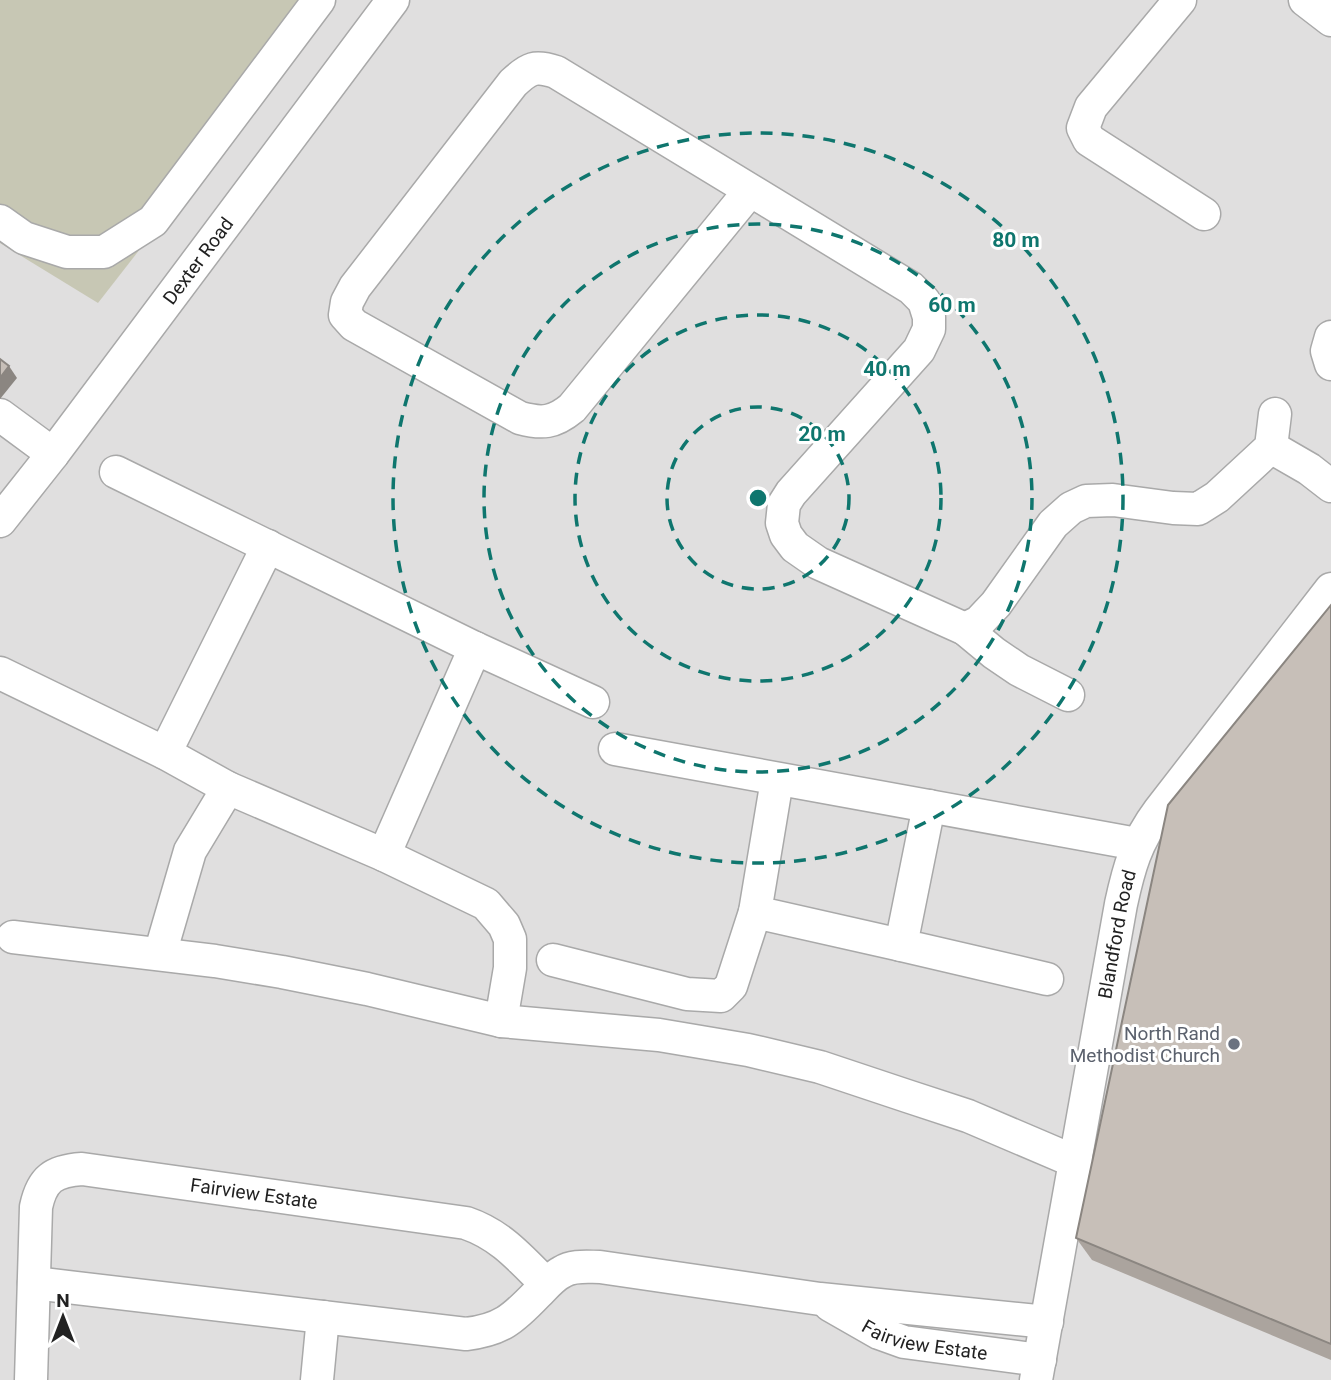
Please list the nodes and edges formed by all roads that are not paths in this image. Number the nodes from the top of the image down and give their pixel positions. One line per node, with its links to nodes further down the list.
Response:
1 (319, 0): 8 (street)
2 (394, 0): 14 (street, Dexter Road)
3 (1180, 0): 7 (street)
4 (1305, 0): 5 (street)
5 (1331, 20)
6 (749, 191): 6 (street); 20 (street)
7 (1204, 214)
8 (0, 221)
9 (1331, 337): 10 (street)
10 (1331, 365)
11 (1275, 414): 13 (street)
12 (0, 415): 14 (street)
13 (1271, 447): 16 (street); 20 (street)
14 (53, 454): 17 (street, Dexter Road)
15 (116, 472): 18 (street)
16 (1331, 486)
17 (0, 521)
18 (268, 546): 21 (street); 26 (street)
19 (1331, 589): 30 (street, Blandford Road)
20 (965, 629): 23 (street)
21 (475, 648): 24 (street); 31 (street)
22 (0, 673): 26 (street)
23 (1068, 695)
24 (593, 702)
25 (614, 749): 27 (street)
26 (165, 753): 28 (street)
27 (777, 780): 29 (street); 32 (street)
28 (228, 788): 31 (street); 35 (street)
29 (929, 806): 30 (street); 34 (street)
30 (1138, 844): 39 (street, Blandford Road)
31 (384, 855): 38 (street)
32 (755, 912): 34 (street); 36 (street)
33 (13, 937): 35 (street)
34 (901, 945): 37 (street)
35 (160, 954): 38 (street)
36 (553, 960)
37 (1047, 979)
38 (501, 1021): 39 (street)
39 (1076, 1162): 44 (street, Blandford Road)
40 (34, 1283): 41 (street, Fairview Estate); 43 (street, Fairview Estate); 46 (street, Fairview Estate)
41 (547, 1284): 42 (street, Fairview Estate); 43 (street, Fairview Estate)
42 (820, 1299): 44 (street, Fairview Estate); 45 (street, Fairview Estate)
43 (323, 1317): 47 (street)
44 (1048, 1322): 45 (street, Blandford Road)
45 (1038, 1370)
46 (31, 1380)
47 (317, 1380)

